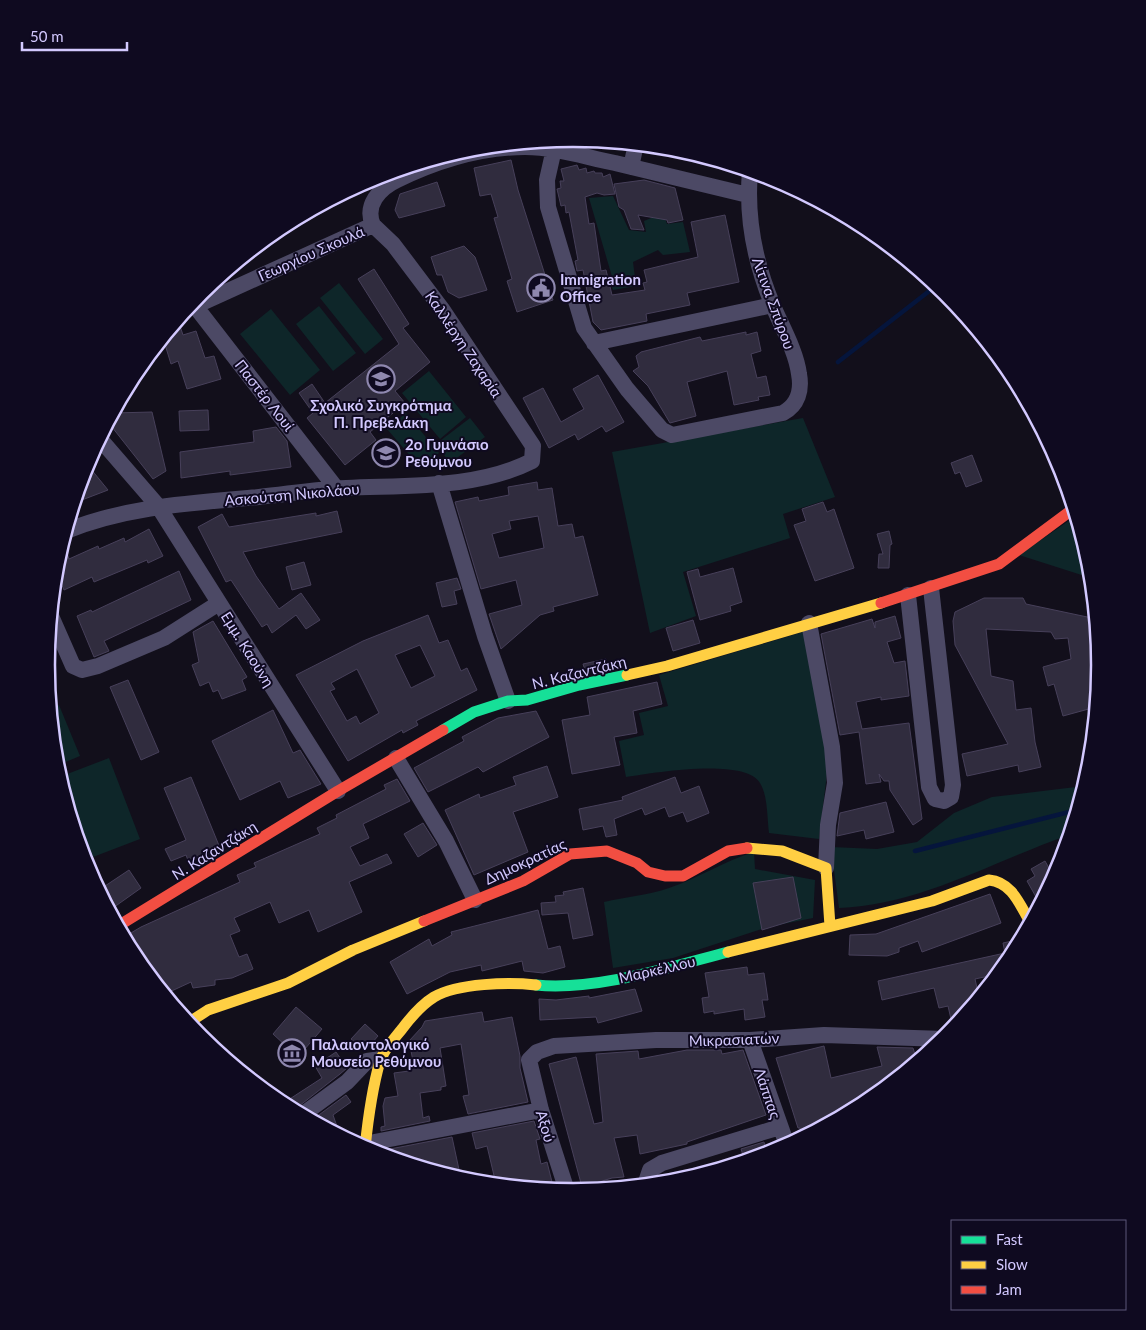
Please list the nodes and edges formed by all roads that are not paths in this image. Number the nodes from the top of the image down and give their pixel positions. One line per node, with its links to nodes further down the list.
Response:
1 (563, 147): 5 (street)
2 (554, 148): 14 (street)
3 (634, 150): 5 (street)
4 (430, 167): 8 (street)
5 (630, 167): 9 (street)
6 (749, 178): 9 (street, Λίτινα Σπύρου)
7 (372, 187): 8 (street)
8 (377, 195): 10 (street, Γεωργίου Σκουλά)
9 (748, 195): 12 (street, Λίτινα Σπύρου)
10 (373, 225): 11 (street, Γεωργίου Σκουλά); 16 (street, Καλλέργη Ζαχαρία)
11 (208, 298)
12 (772, 305): 14 (street); 14 (street, Λίτινα Σπύρου)
13 (198, 309): 18 (street, Παστέρ Λουί)
14 (594, 343)
15 (104, 444): 19 (street, Εμμ. Καούνη)
16 (520, 467): 17 (street, Ασκούτση Νικολάου)
17 (439, 483): 18 (street, Ασκούτση Νικολάου); 27 (street)
18 (336, 488): 19 (street, Ασκούτση Νικολάου)
19 (158, 506): 21 (street, Ασκούτση Νικολάου); 24 (street, Εμμ. Καούνη)
20 (1068, 513): 22 (street, Ν. Καζαντζάκη)
21 (74, 528)
22 (931, 588): 23 (street, Ν. Καζαντζάκη); 23 (street)
23 (908, 595): 25 (street, Ν. Καζαντζάκη)
24 (219, 603): 26 (street); 29 (street, Εμμ. Καούνη)
25 (809, 623): 27 (street, Ν. Καζαντζάκη); 30 (street)
26 (56, 628)
27 (508, 701): 28 (street, Ν. Καζαντζάκη)
28 (396, 758): 29 (street, Ν. Καζαντζάκη); 31 (street)
29 (338, 791): 33 (street, Ν. Καζαντζάκη)
30 (826, 868): 31 (street, Δημοκρατίας); 34 (street)
31 (475, 900): 35 (street, Δημοκρατίας)
32 (1026, 916): 34 (street, Μαρκέλλου)
33 (123, 923)
34 (830, 926): 38 (street, Μαρκέλλου)
35 (195, 1018)
36 (931, 1039): 37 (street, Μικρασιατών)
37 (750, 1040): 39 (street, Μικρασιατών); 42 (street, Λάππας)
38 (380, 1059): 40 (street, Μαρκέλλου); 44 (street)
39 (529, 1060): 41 (street, Αξού)
40 (308, 1110)
41 (541, 1110): 45 (street); 47 (street, Αξού)
42 (780, 1127): 43 (street, Λάππας); 46 (street)
43 (784, 1138)
44 (366, 1140)
45 (375, 1144)
46 (647, 1178)
47 (564, 1183)

